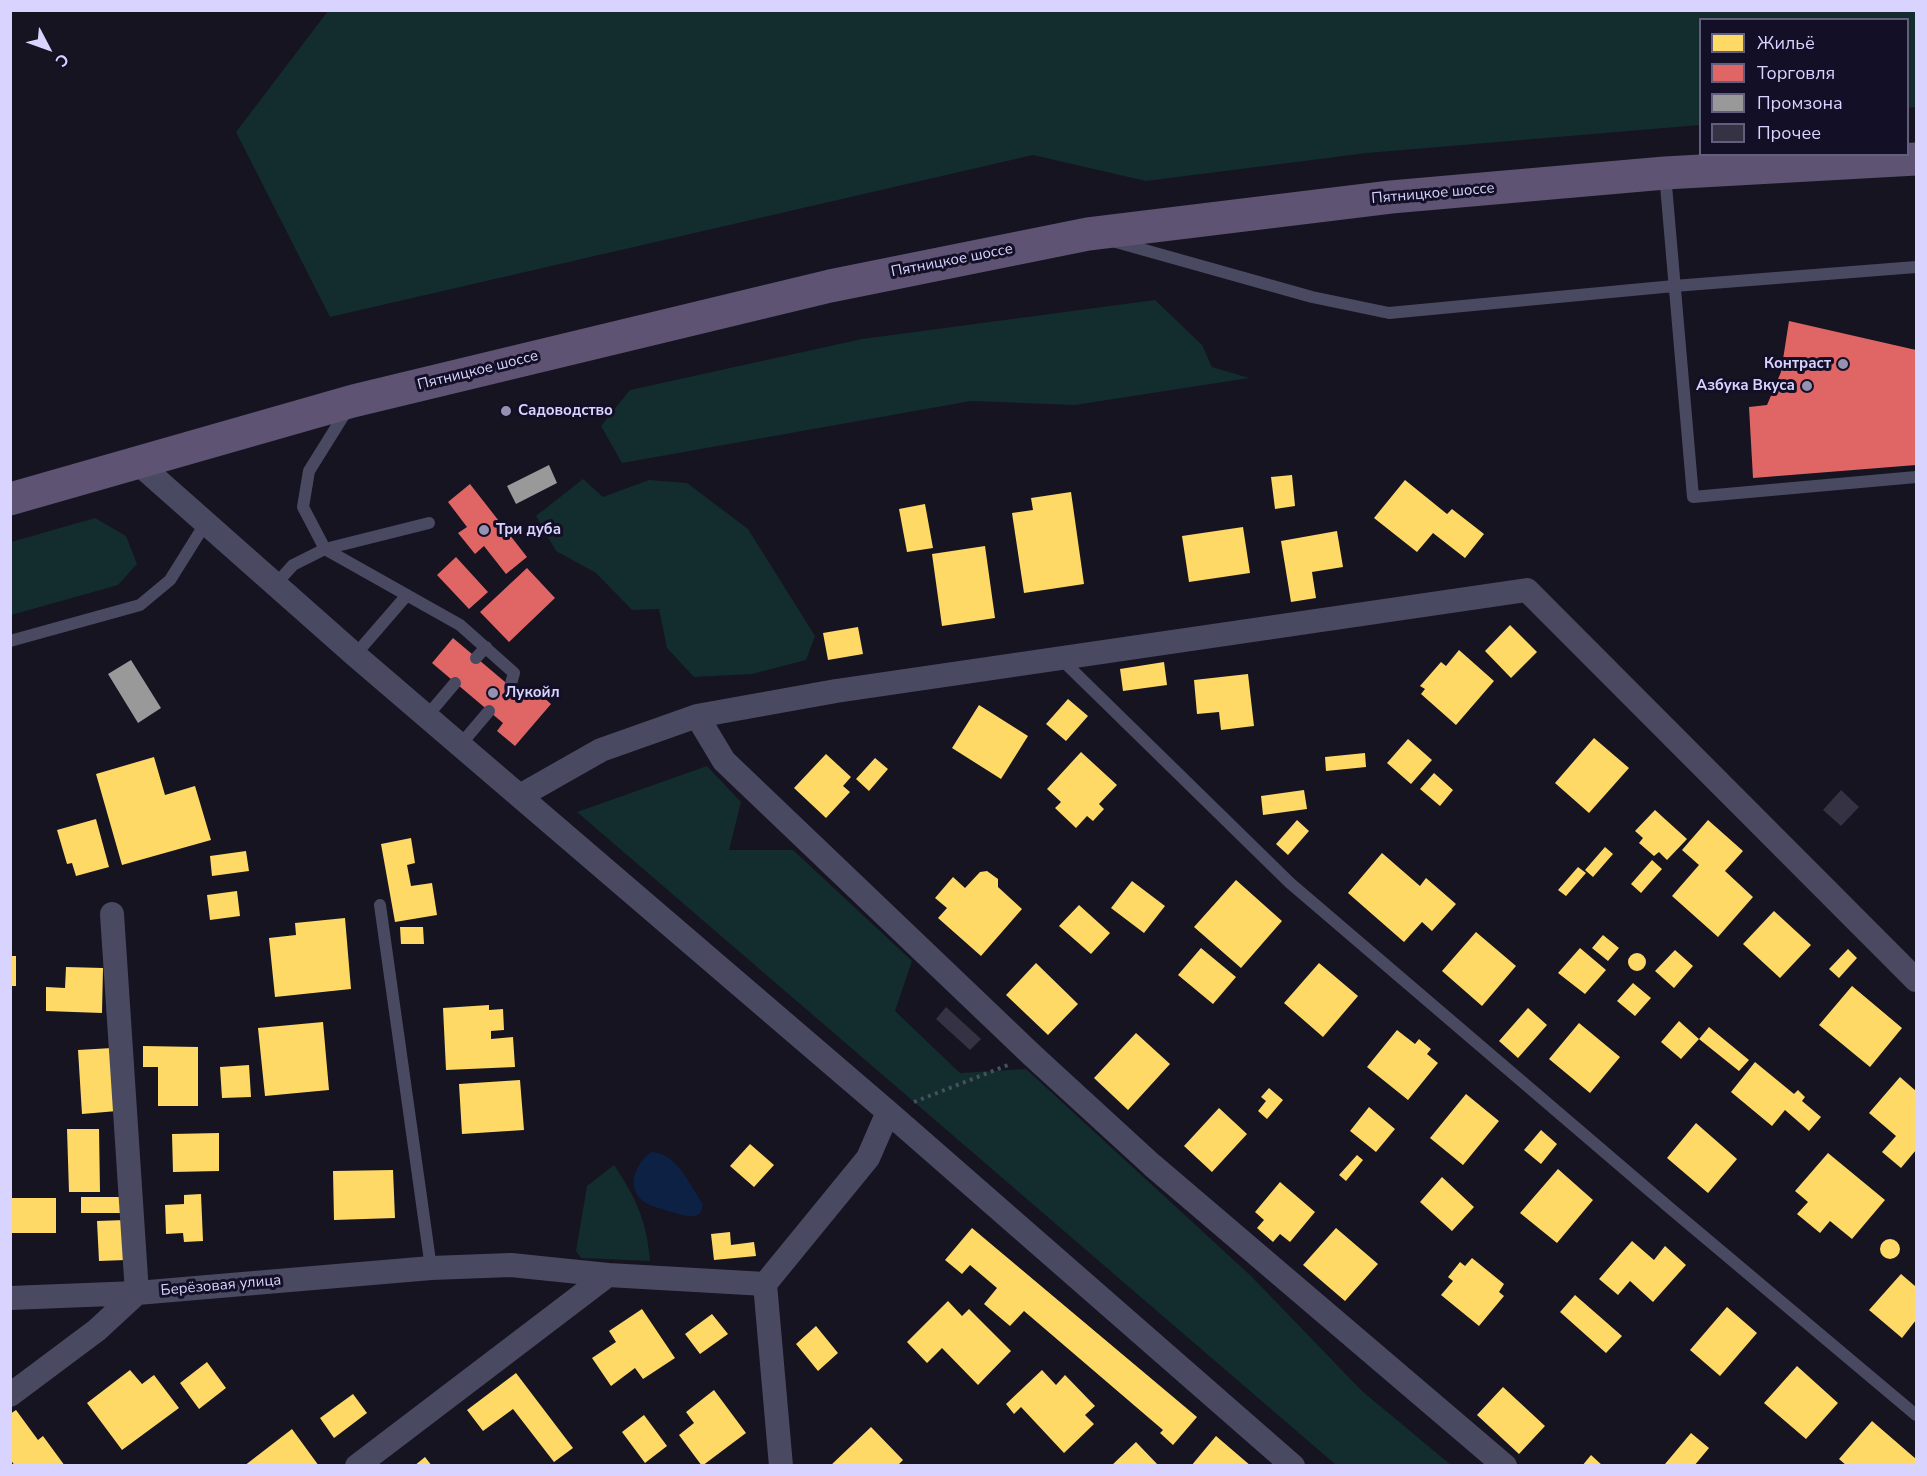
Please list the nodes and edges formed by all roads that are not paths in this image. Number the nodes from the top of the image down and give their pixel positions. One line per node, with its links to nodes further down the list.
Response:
1 (1917, 159): 2 (main road, Пятницкое шоссе)
2 (1665, 173): 3 (main road, Пятницкое шоссе); 5 (lane)
3 (1088, 234): 5 (lane); 6 (main road, Пятницкое шоссе)
4 (1917, 267): 5 (lane)
5 (1674, 286): 8 (lane)
6 (353, 401): 7 (main road, Пятницкое шоссе); 12 (lane)
7 (138, 463): 9 (main road, Пятницкое шоссе); 11 (street)
8 (1917, 477)
9 (10, 499)
10 (429, 523): 12 (lane)
11 (205, 524): 13 (street); 15 (lane)
12 (325, 549): 13 (lane); 14 (lane)
13 (275, 585): 17 (street)
14 (407, 595): 16 (lane); 17 (lane)
15 (10, 641)
16 (486, 647): 18 (lane); 21 (lane)
17 (355, 655): 23 (street)
18 (476, 658)
19 (1060, 658): 24 (street); 29 (street); 37 (lane)
20 (455, 683): 23 (lane)
21 (510, 687)
22 (489, 711): 25 (lane)
23 (427, 716): 25 (street)
24 (697, 716): 26 (street); 41 (street)
25 (461, 744): 26 (street)
26 (520, 795): 30 (street)
27 (380, 905): 31 (lane)
28 (112, 914): 34 (street)
29 (1917, 980)
30 (888, 1112): 33 (street); 40 (street)
31 (431, 1268): 32 (street, Берёзовая улица); 34 (street, Берёзовая улица)
32 (608, 1275): 33 (street, Берёзовая улица); 38 (street)
33 (765, 1284): 39 (street)
34 (137, 1293): 35 (street, Берёзовая улица); 36 (street)
35 (10, 1298)
36 (10, 1395)
37 (1917, 1415)
38 (357, 1466)
39 (781, 1466)
40 (1293, 1466)
41 (1505, 1466)

